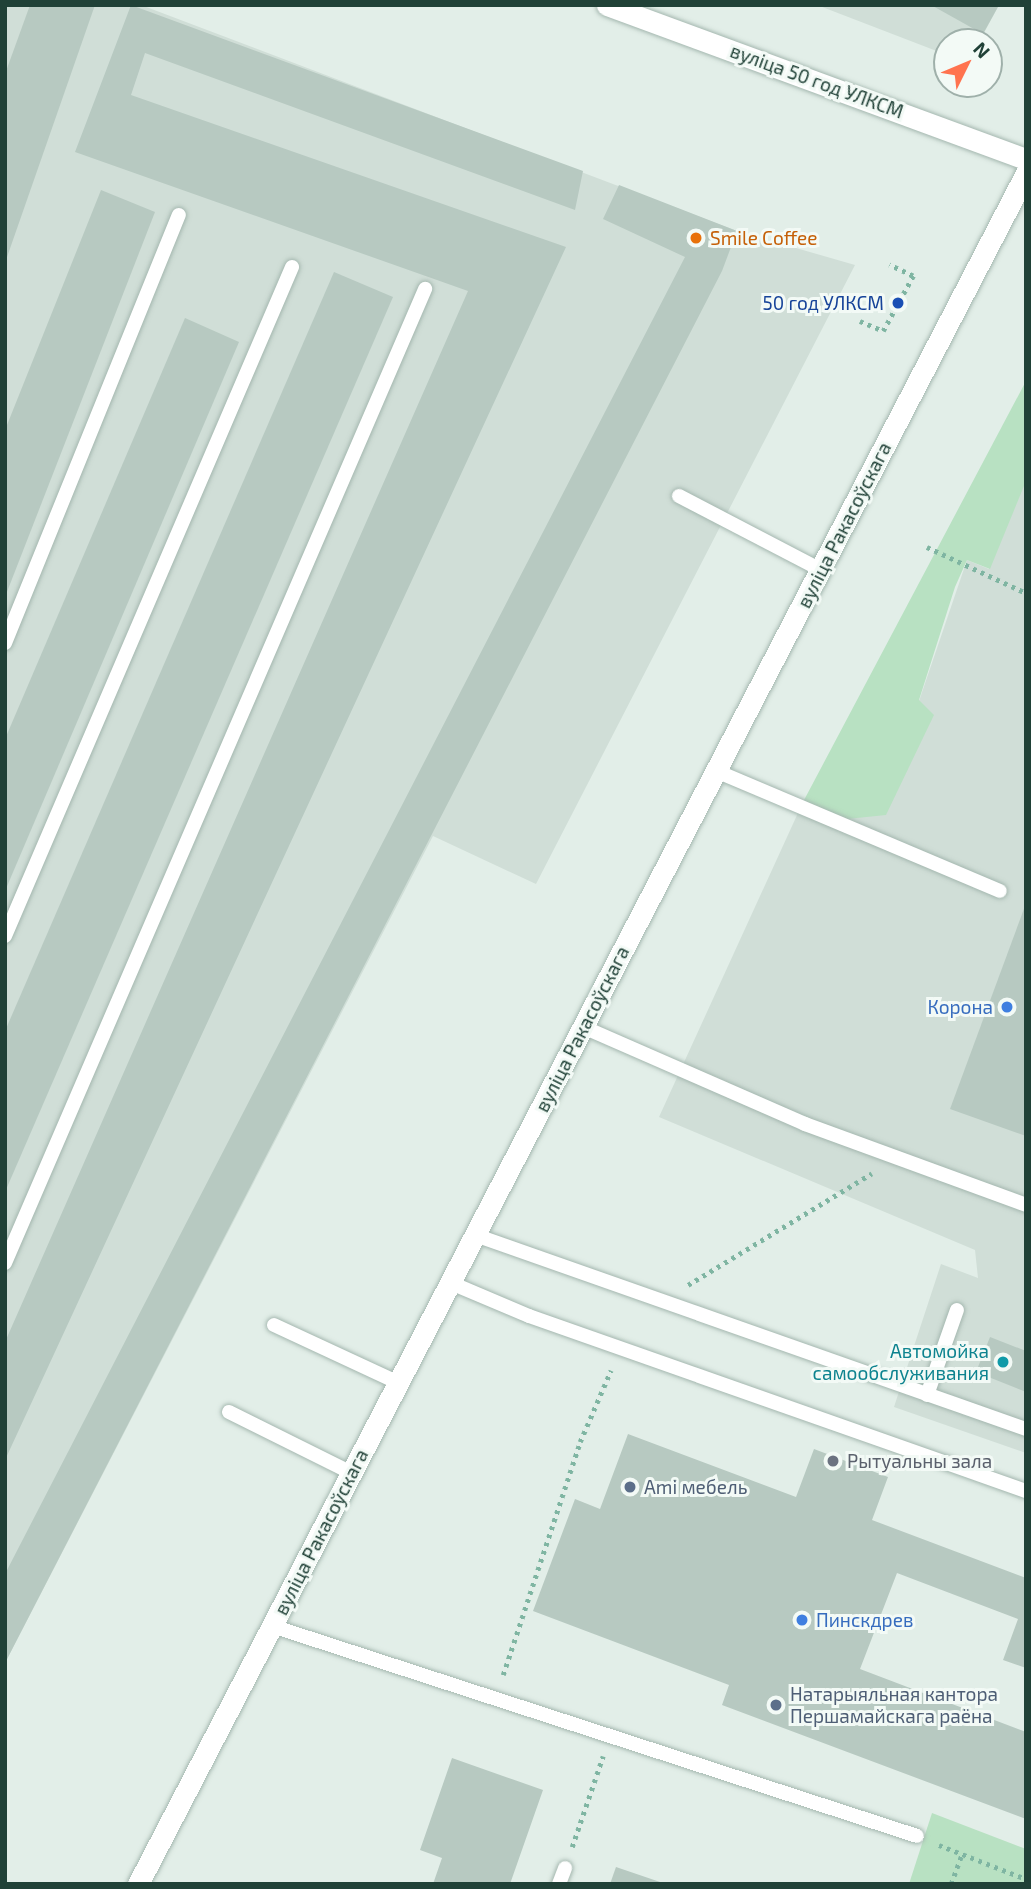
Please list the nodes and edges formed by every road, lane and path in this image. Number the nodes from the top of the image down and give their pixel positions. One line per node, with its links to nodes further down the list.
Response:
1 (607, 5): 2 (main road, вуліца 50 год УЛКСМ)
2 (1026, 159)
3 (1026, 173): 11 (main road, вуліца Ракасоўскага)
4 (179, 215): 13 (lane)
5 (889, 265): 8 (path)
6 (292, 267): 16 (lane)
7 (425, 289): 21 (lane)
8 (860, 321)
9 (679, 496): 11 (lane)
10 (927, 547): 12 (path)
11 (821, 570): 14 (main road, вуліца Ракасоўскага)
12 (1026, 593)
13 (5, 643)
14 (716, 771): 15 (lane); 17 (main road, вуліца Ракасоўскага)
15 (1000, 891)
16 (5, 936)
17 (583, 1027): 18 (lane); 20 (main road, вуліца Ракасоўскага)
18 (899, 1157): 19 (lane); 23 (path)
19 (1026, 1205)
20 (475, 1235): 22 (main road, вуліца Ракасоўскага); 23 (lane)
21 (5, 1263)
22 (451, 1283): 26 (lane); 27 (main road, вуліца Ракасоўскага)
23 (662, 1301): 28 (lane)
24 (957, 1310): 28 (lane)
25 (274, 1325): 27 (lane)
26 (621, 1349): 32 (lane); 34 (path)
27 (399, 1383): 31 (main road, вуліца Ракасоўскага)
28 (927, 1395): 30 (lane)
29 (229, 1412): 31 (lane)
30 (1026, 1429)
31 (352, 1473): 33 (main road, вуліца Ракасоўскага)
32 (1026, 1491)
33 (272, 1626): 34 (lane); 40 (main road, вуліца Ракасоўскага)
34 (494, 1703): 35 (lane)
35 (610, 1738): 36 (lane); 38 (path)
36 (917, 1836): 37 (path)
37 (962, 1854): 39 (path); 42 (path)
38 (565, 1868): 41 (lane)
39 (1026, 1879)
40 (138, 1884)
41 (559, 1884)
42 (951, 1884)

